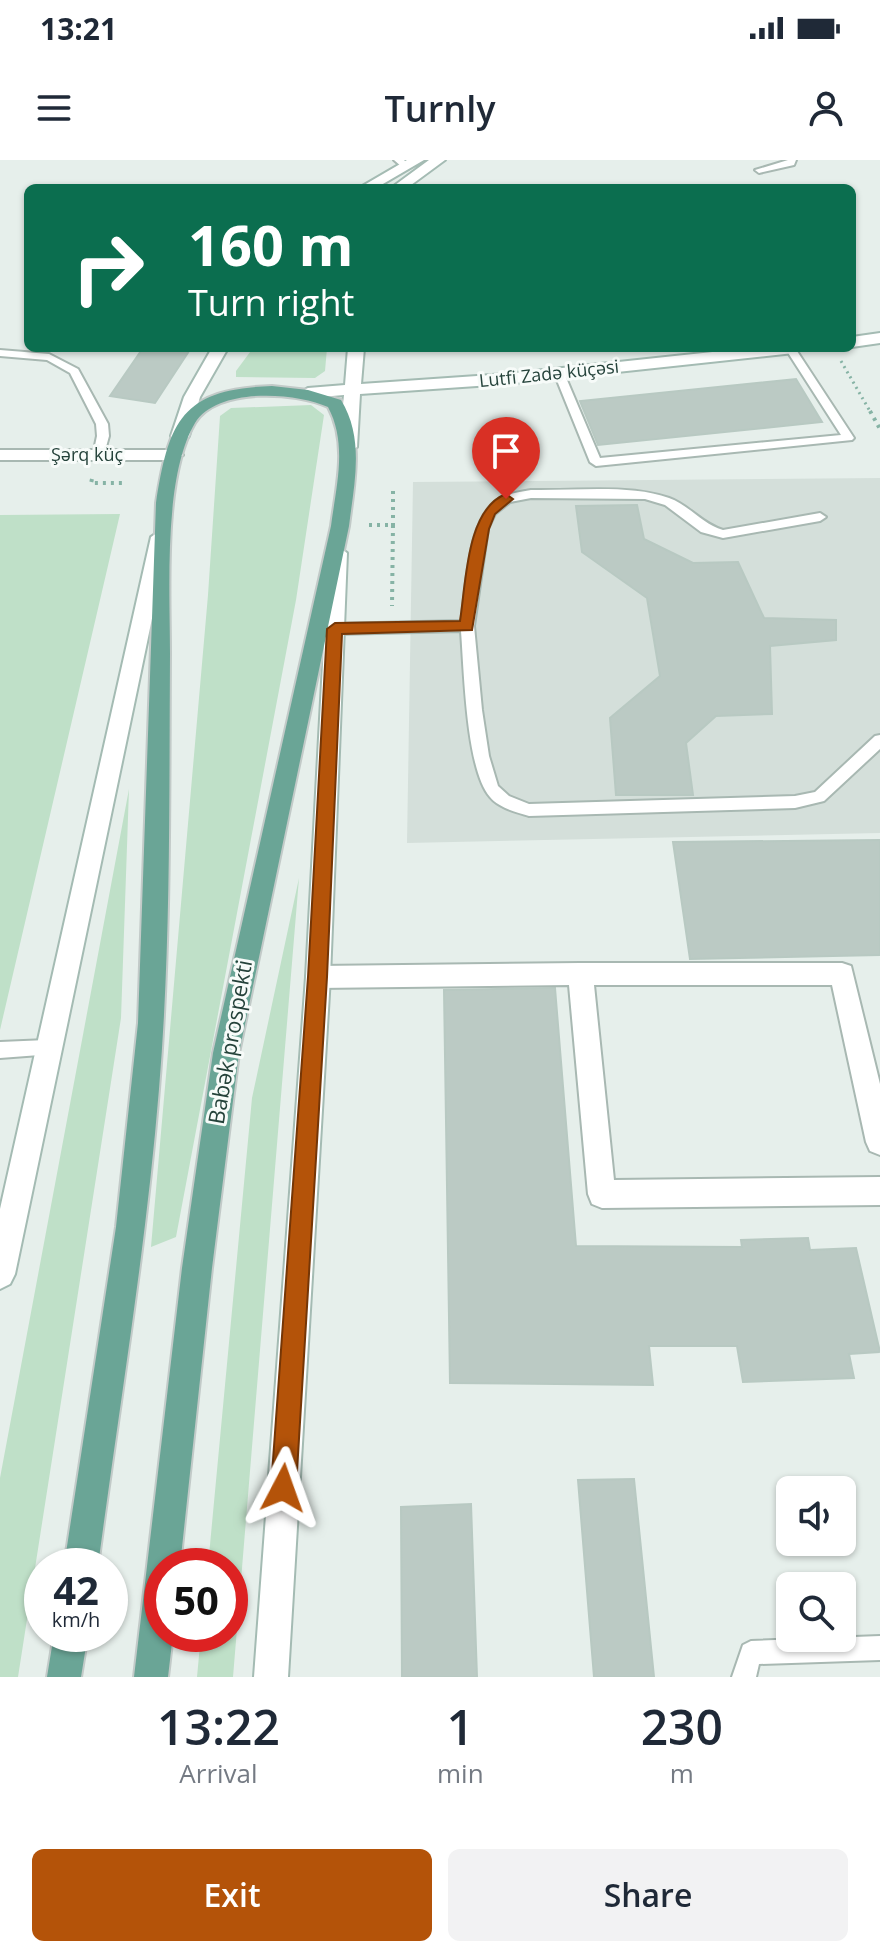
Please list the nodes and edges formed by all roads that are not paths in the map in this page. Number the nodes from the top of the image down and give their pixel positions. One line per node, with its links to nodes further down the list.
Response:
1 (438, 160): 6 (main road)
2 (792, 160): 4 (lane)
3 (406, 162): 5 (main road)
4 (759, 170)
5 (372, 184)
6 (404, 184)
7 (880, 338): 8 (main road)
8 (856, 341)
9 (218, 352): 17 (main road)
10 (356, 352): 15 (main road, Babək prospekti)
11 (755, 352): 14 (main road, Lutfi Zadə küçəsi)
12 (794, 352): 14 (lane)
13 (0, 353): 20 (lane)
14 (559, 373): 15 (main road, Lutfi Zadə küçəsi)
15 (352, 391): 16 (main road, Lutfi Zadə küçəsi); 18 (main road, Babək prospekti)
16 (308, 393): 17 (main road); 18 (main road, Babək prospekti)
17 (177, 446): 20 (main road, Şərq küç); 22 (main road)
18 (348, 447): 23 (main road, Babək prospekti)
19 (0, 455): 20 (main road, Şərq küç)
20 (99, 455)
21 (820, 517): 24 (lane)
22 (163, 526): 29 (main road); 34 (main road)
23 (340, 526): 25 (main road, Babək prospekti); 35 (main road, Babək prospekti)
24 (467, 626): 25 (lane); 26 (lane)
25 (335, 629): 28 (main road, Babək prospekti)
26 (880, 740)
27 (580, 974): 28 (main road); 31 (main road); 32 (main road)
28 (318, 977): 41 (main road, Babək prospekti)
29 (47, 1048): 30 (lane); 33 (main road)
30 (0, 1050)
31 (880, 1142)
32 (880, 1191)
33 (0, 1274)
34 (84, 1548)
35 (165, 1548)
36 (880, 1648): 42 (lane)
37 (68, 1652): 39 (main road)
38 (154, 1652): 40 (main road)
39 (64, 1677)
40 (151, 1677)
41 (271, 1677)
42 (744, 1677)

